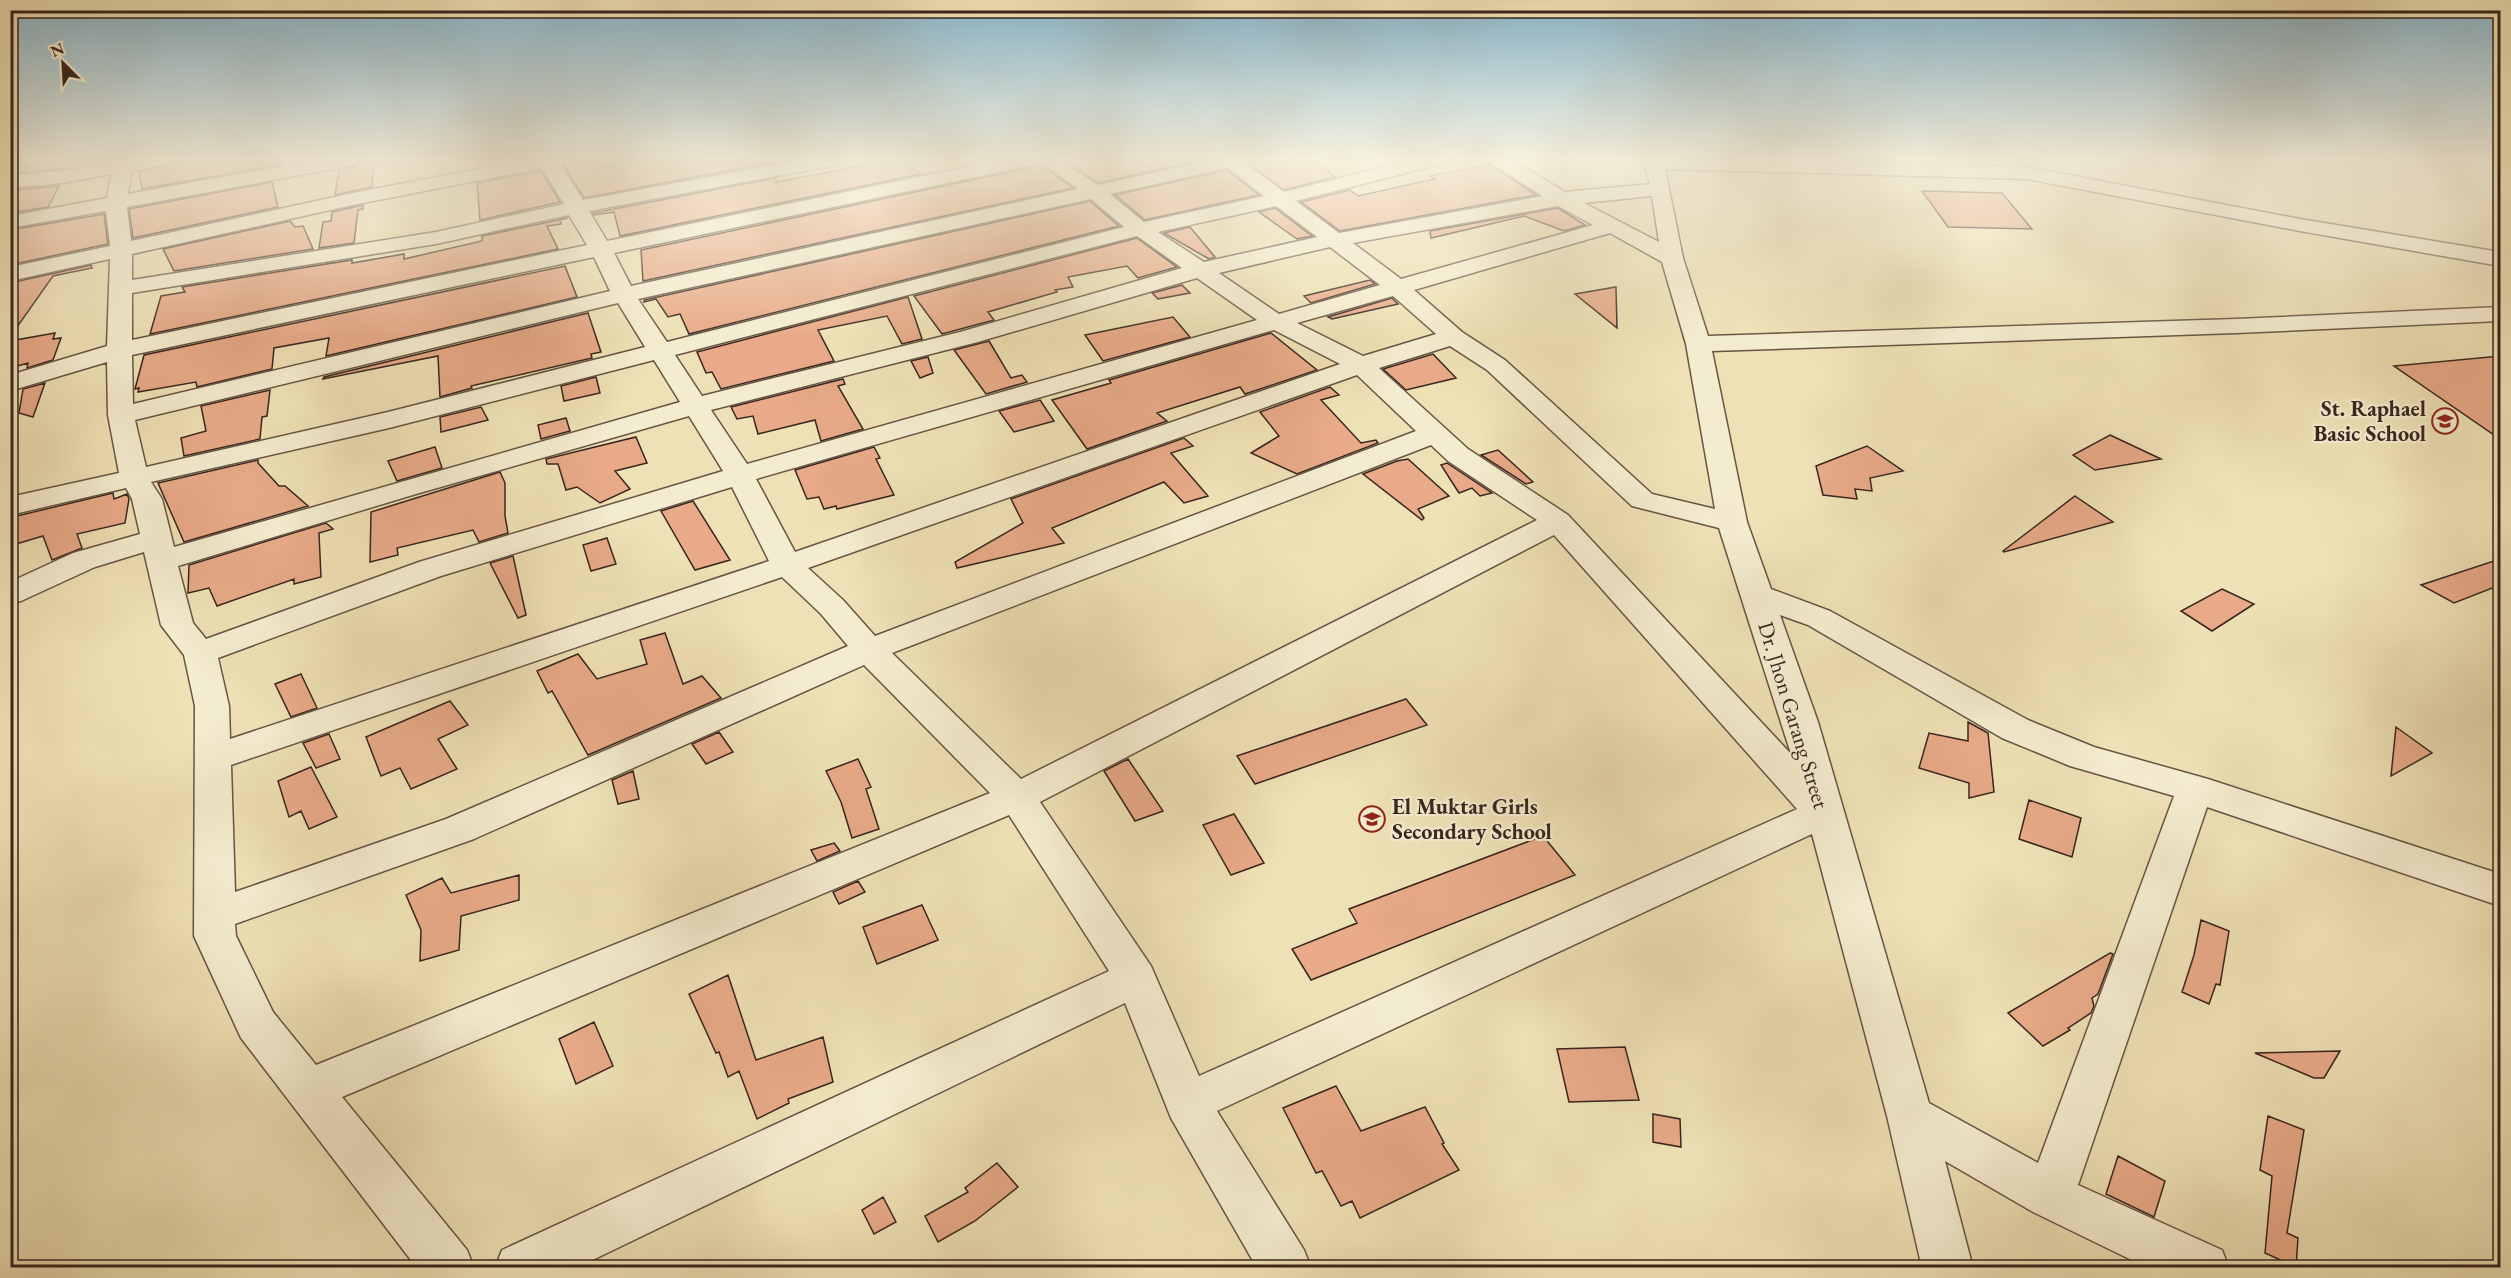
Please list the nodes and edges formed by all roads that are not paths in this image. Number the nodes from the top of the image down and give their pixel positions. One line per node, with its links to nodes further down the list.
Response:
1 (118, 220): 18 (street)
2 (260, 220): 18 (street)
3 (520, 220): 23 (street)
4 (581, 220): 17 (street)
5 (738, 220): 17 (street)
6 (965, 220): 25 (street)
7 (1129, 220): 15 (street)
8 (1183, 220): 15 (street)
9 (1307, 220): 16 (street)
10 (1447, 220): 16 (street)
11 (1600, 220): 14 (street)
12 (1666, 220): 19 (street, Dr. Jhon Garang Street)
13 (2272, 220): 20 (street)
14 (1612, 226): 19 (street); 24 (street)
15 (1140, 229): 21 (street); 31 (street)
16 (1334, 240): 21 (street); 24 (street)
17 (600, 248): 25 (street); 30 (street)
18 (121, 250): 22 (street); 23 (street)
19 (1672, 258): 29 (street, Dr. Jhon Garang Street)
20 (2500, 259)
21 (1200, 270): 27 (street); 34 (street)
22 (10, 274)
23 (122, 288): 30 (street)
24 (1398, 288): 27 (street); 28 (street)
25 (624, 295): 31 (street); 35 (street)
26 (2500, 314): 29 (street)
27 (1274, 321): 32 (street); 37 (street)
28 (1453, 337): 32 (street); 41 (street)
29 (1698, 344): 41 (street, Dr. Jhon Garang Street)
30 (119, 350): 33 (street); 35 (street)
31 (661, 351): 34 (street); 38 (street)
32 (1361, 365): 36 (street); 43 (street)
33 (10, 383)
34 (696, 406): 37 (street); 42 (street)
35 (121, 415): 38 (street)
36 (1436, 433): 40 (street); 46 (street)
37 (740, 475): 43 (street); 47 (street)
38 (135, 479): 39 (street); 42 (street)
39 (10, 506)
40 (1558, 521): 50 (street); 51 (street)
41 (1732, 522): 45 (street, Dr. Jhon Garang Street)
42 (159, 550): 44 (street); 47 (street)
43 (787, 565): 46 (street); 48 (street)
44 (10, 594)
45 (1757, 595): 49 (street); 51 (street, Dr. Jhon Garang Street)
46 (869, 650): 50 (street); 53 (street)
47 (200, 653): 48 (street)
48 (213, 758): 53 (street)
49 (2195, 789): 52 (street); 58 (street)
50 (1017, 797): 54 (street); 55 (street)
51 (1823, 813): 56 (street); 57 (street, Dr. Jhon Garang Street)
52 (2500, 890)
53 (215, 915): 55 (street)
54 (1136, 978): 56 (street); 60 (street)
55 (306, 1090): 59 (street)
56 (1187, 1103): 61 (street)
57 (1910, 1116): 58 (street); 62 (street, Dr. Jhon Garang Street)
58 (2050, 1196): 63 (street)
59 (449, 1268)
60 (520, 1268)
61 (1286, 1268)
62 (1948, 1268)
63 (2204, 1268)

